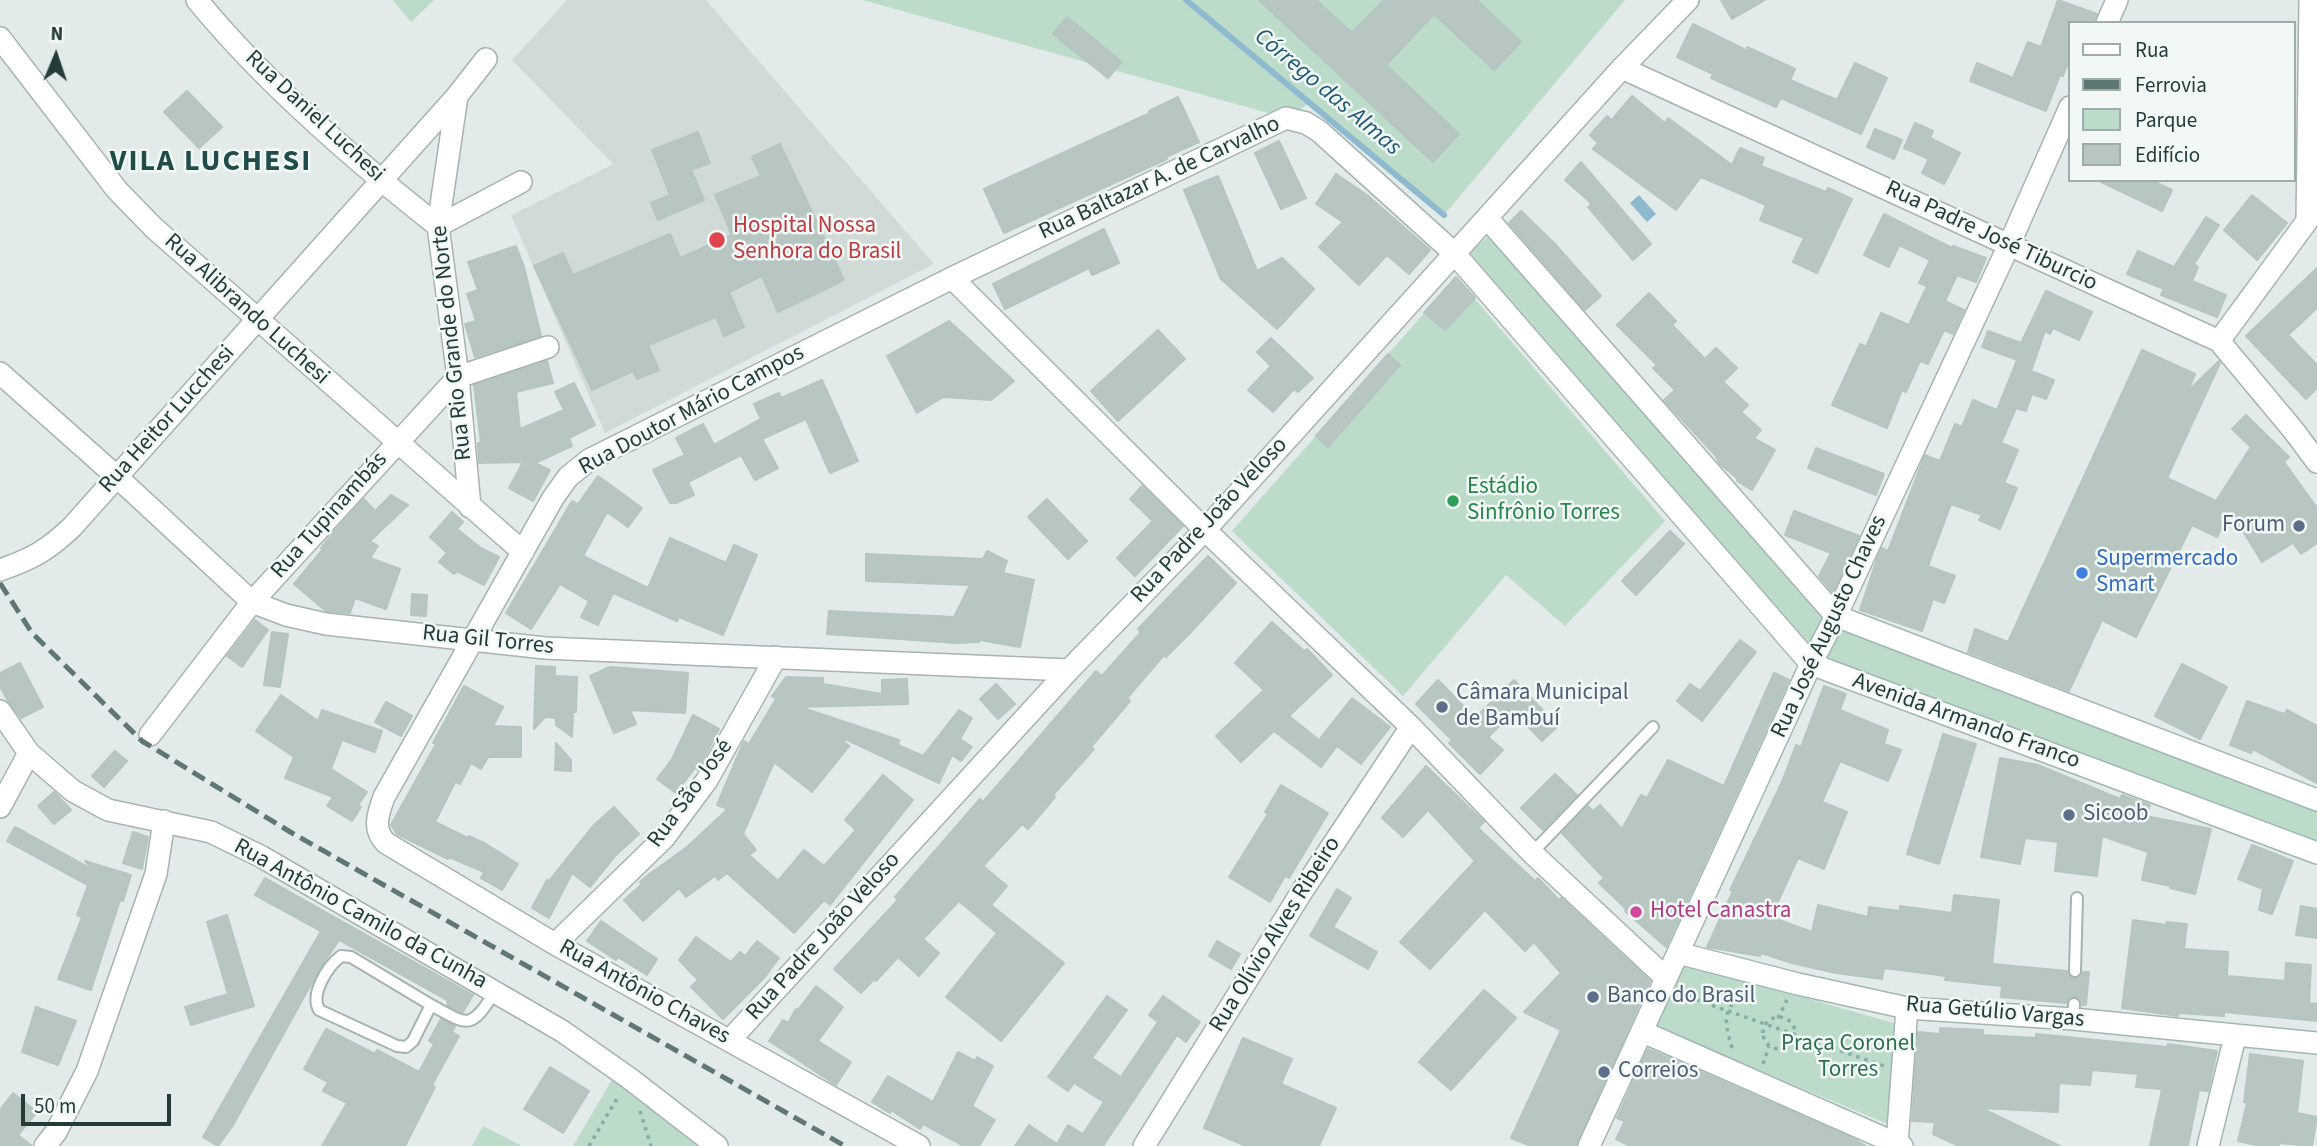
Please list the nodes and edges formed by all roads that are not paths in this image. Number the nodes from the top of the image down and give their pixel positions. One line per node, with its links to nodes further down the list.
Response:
1 (197, 0): 11 (street, Rua Daniel Luchesi)
2 (1688, 0): 8 (street, Rua Padre João Veloso)
3 (2117, 0): 5 (street)
4 (2311, 0): 14 (street)
5 (2108, 21)
6 (0, 38): 19 (street, Rua Alibrando Luchesi)
7 (486, 59): 9 (street, Rua Heitor Lucchesi)
8 (1622, 68): 13 (street, Rua Padre João Veloso); 16 (street, Rua Padre José Tiburcio)
9 (457, 96): 11 (street, Rua Heitor Lucchesi); 15 (street, Rua Rio Grande do Norte)
10 (2068, 112): 16 (street, Rua José Augusto Chaves)
11 (379, 180): 15 (street, Rua Daniel Luchesi); 19 (street, Rua Heitor Lucchesi)
12 (521, 182): 15 (street)
13 (1487, 218): 17 (street, Rua Padre João Veloso); 32 (street)
14 (2312, 221): 20 (street)
15 (438, 226): 23 (street, Rua Rio Grande do Norte)
16 (2009, 245): 20 (street, Rua Padre José Tiburcio); 32 (street, Rua José Augusto Chaves)
17 (1454, 253): 18 (street, Rua Baltazar A. de Carvalho); 28 (street, Rua Padre João Veloso); 35 (street, Avenida Armando Franco)
18 (952, 278): 28 (street); 29 (street, Rua Doutor Mário Campos)
19 (258, 320): 24 (street, Rua Alibrando Luchesi); 26 (street, Rua Heitor Lucchesi)
20 (2218, 341): 25 (street, Rua Padre José Tiburcio)
21 (548, 346): 23 (street, Rua Tupinambás)
22 (0, 373): 26 (street, Rua Gil Torres)
23 (458, 377): 24 (street, Rua Tupinambás); 27 (street, Rua Rio Grande do Norte)
24 (397, 443): 27 (street, Rua Alibrando Luchesi); 31 (street, Rua Tupinambás)
25 (2317, 462)
26 (116, 475): 30 (street, Rua Heitor Lucchesi); 31 (street, Rua Gil Torres)
27 (470, 507): 29 (street, Rua Alibrando Luchesi)
28 (1205, 530): 36 (street, Rua Padre João Veloso); 38 (street)
29 (523, 552): 33 (street, Rua Doutor Mário Campos)
30 (0, 570)
31 (252, 602): 33 (street, Rua Gil Torres); 40 (street, Rua Tupinambás)
32 (1836, 616): 35 (street, Rua José Augusto Chaves); 42 (street)
33 (472, 639): 34 (street, Rua Gil Torres); 45 (street, Rua Doutor Mário Campos)
34 (776, 657): 36 (street, Rua Gil Torres); 49 (street, Rua São José)
35 (1811, 664): 47 (street, Avenida Armando Franco); 50 (street, Rua José Augusto Chaves)
36 (1069, 670): 58 (street, Rua Padre João Veloso)
37 (0, 711): 41 (street, Rua Antônio Camilo da Cunha)
38 (1411, 727): 46 (street); 60 (street, Rua Olívio Alves Ribeiro)
39 (1653, 727): 46 (lane)
40 (150, 735)
41 (29, 753): 43 (street); 44 (street, Rua Antônio Camilo da Cunha)
42 (2317, 800)
43 (0, 807)
44 (164, 821): 53 (street, Rua Antônio Camilo da Cunha); 62 (street)
45 (377, 829): 49 (street, Rua Antônio Chaves)
46 (1532, 853): 52 (street)
47 (2317, 853)
48 (2077, 898): 51 (lane)
49 (555, 944): 58 (street, Rua Antônio Chaves)
50 (1678, 953): 52 (street, Rua José Augusto Chaves); 55 (street, Rua Getúlio Vargas)
51 (2075, 971)
52 (1671, 984): 56 (street, Rua José Augusto Chaves)
53 (495, 992): 54 (lane); 63 (street, Rua Antônio Camilo da Cunha)
54 (431, 1005): 54 (lane)
55 (1907, 1008): 57 (street, Rua Getúlio Vargas); 61 (street)
56 (1643, 1032): 61 (street); 65 (street, Rua José Augusto Chaves)
57 (2235, 1037): 59 (street, Rua Getúlio Vargas); 66 (street)
58 (729, 1041): 64 (street, Rua Antônio Chaves)
59 (2317, 1044)
60 (1154, 1144)
61 (1899, 1145)
62 (46, 1146)
63 (717, 1146)
64 (919, 1146)
65 (1589, 1146)
66 (2208, 1146)

